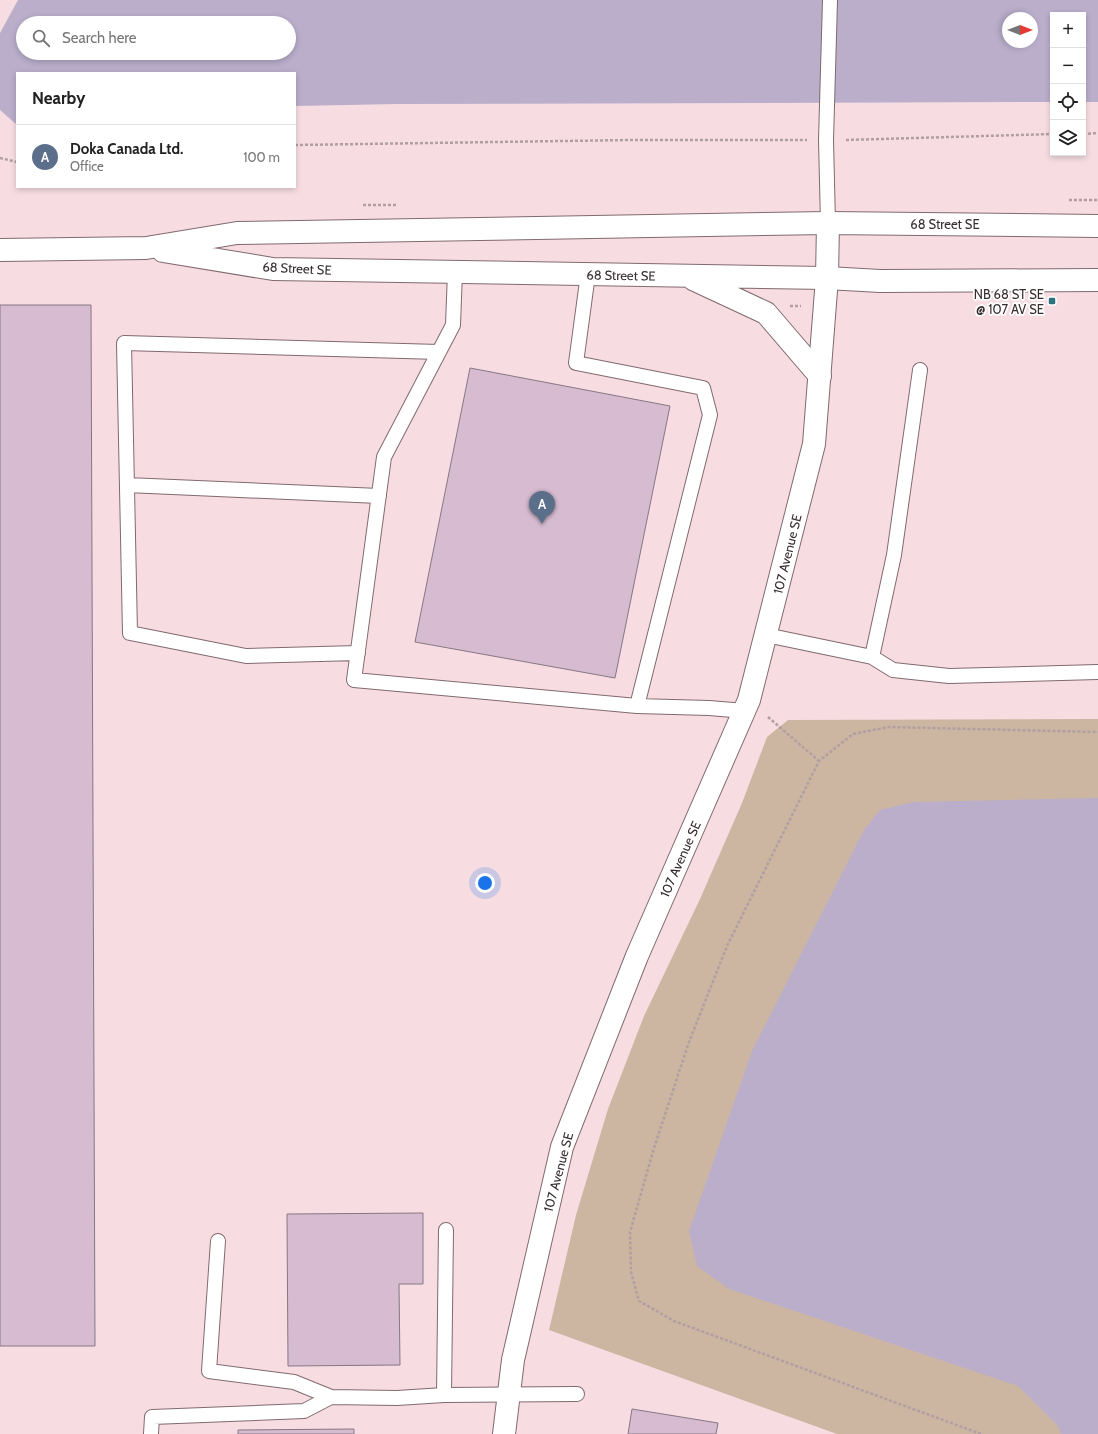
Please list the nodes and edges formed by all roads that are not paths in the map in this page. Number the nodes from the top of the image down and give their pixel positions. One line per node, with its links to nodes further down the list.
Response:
1 (830, 0): 2 (lane)
2 (828, 223): 3 (street, 68 Street SE); 4 (street, 68 Street SE); 9 (street, 107 Avenue SE)
3 (1098, 226)
4 (146, 248): 5 (street, 68 Street SE); 6 (street, 68 Street SE)
5 (0, 250)
6 (455, 272): 7 (street, 68 Street SE); 11 (lane)
7 (588, 274): 8 (street, 68 Street SE); 20 (lane)
8 (687, 276): 9 (street, 68 Street SE); 13 (street)
9 (827, 278): 10 (street, 68 Street SE); 13 (street, 107 Avenue SE)
10 (1098, 280)
11 (439, 352): 14 (lane); 15 (lane)
12 (920, 370): 18 (lane)
13 (820, 376): 16 (street, 107 Avenue SE)
14 (127, 486): 15 (lane); 17 (lane)
15 (379, 496): 17 (lane)
16 (766, 635): 18 (lane); 21 (street, 107 Avenue SE)
17 (358, 652): 20 (lane)
18 (872, 657): 19 (lane)
19 (1098, 672)
20 (637, 706): 21 (lane)
21 (747, 706): 26 (street, 107 Avenue SE)
22 (446, 1230): 25 (lane)
23 (218, 1241): 27 (lane)
24 (577, 1394): 26 (lane)
25 (444, 1395): 26 (lane); 27 (lane)
26 (508, 1395): 29 (street, 107 Avenue SE)
27 (331, 1396): 28 (lane)
28 (151, 1434)
29 (504, 1434)

